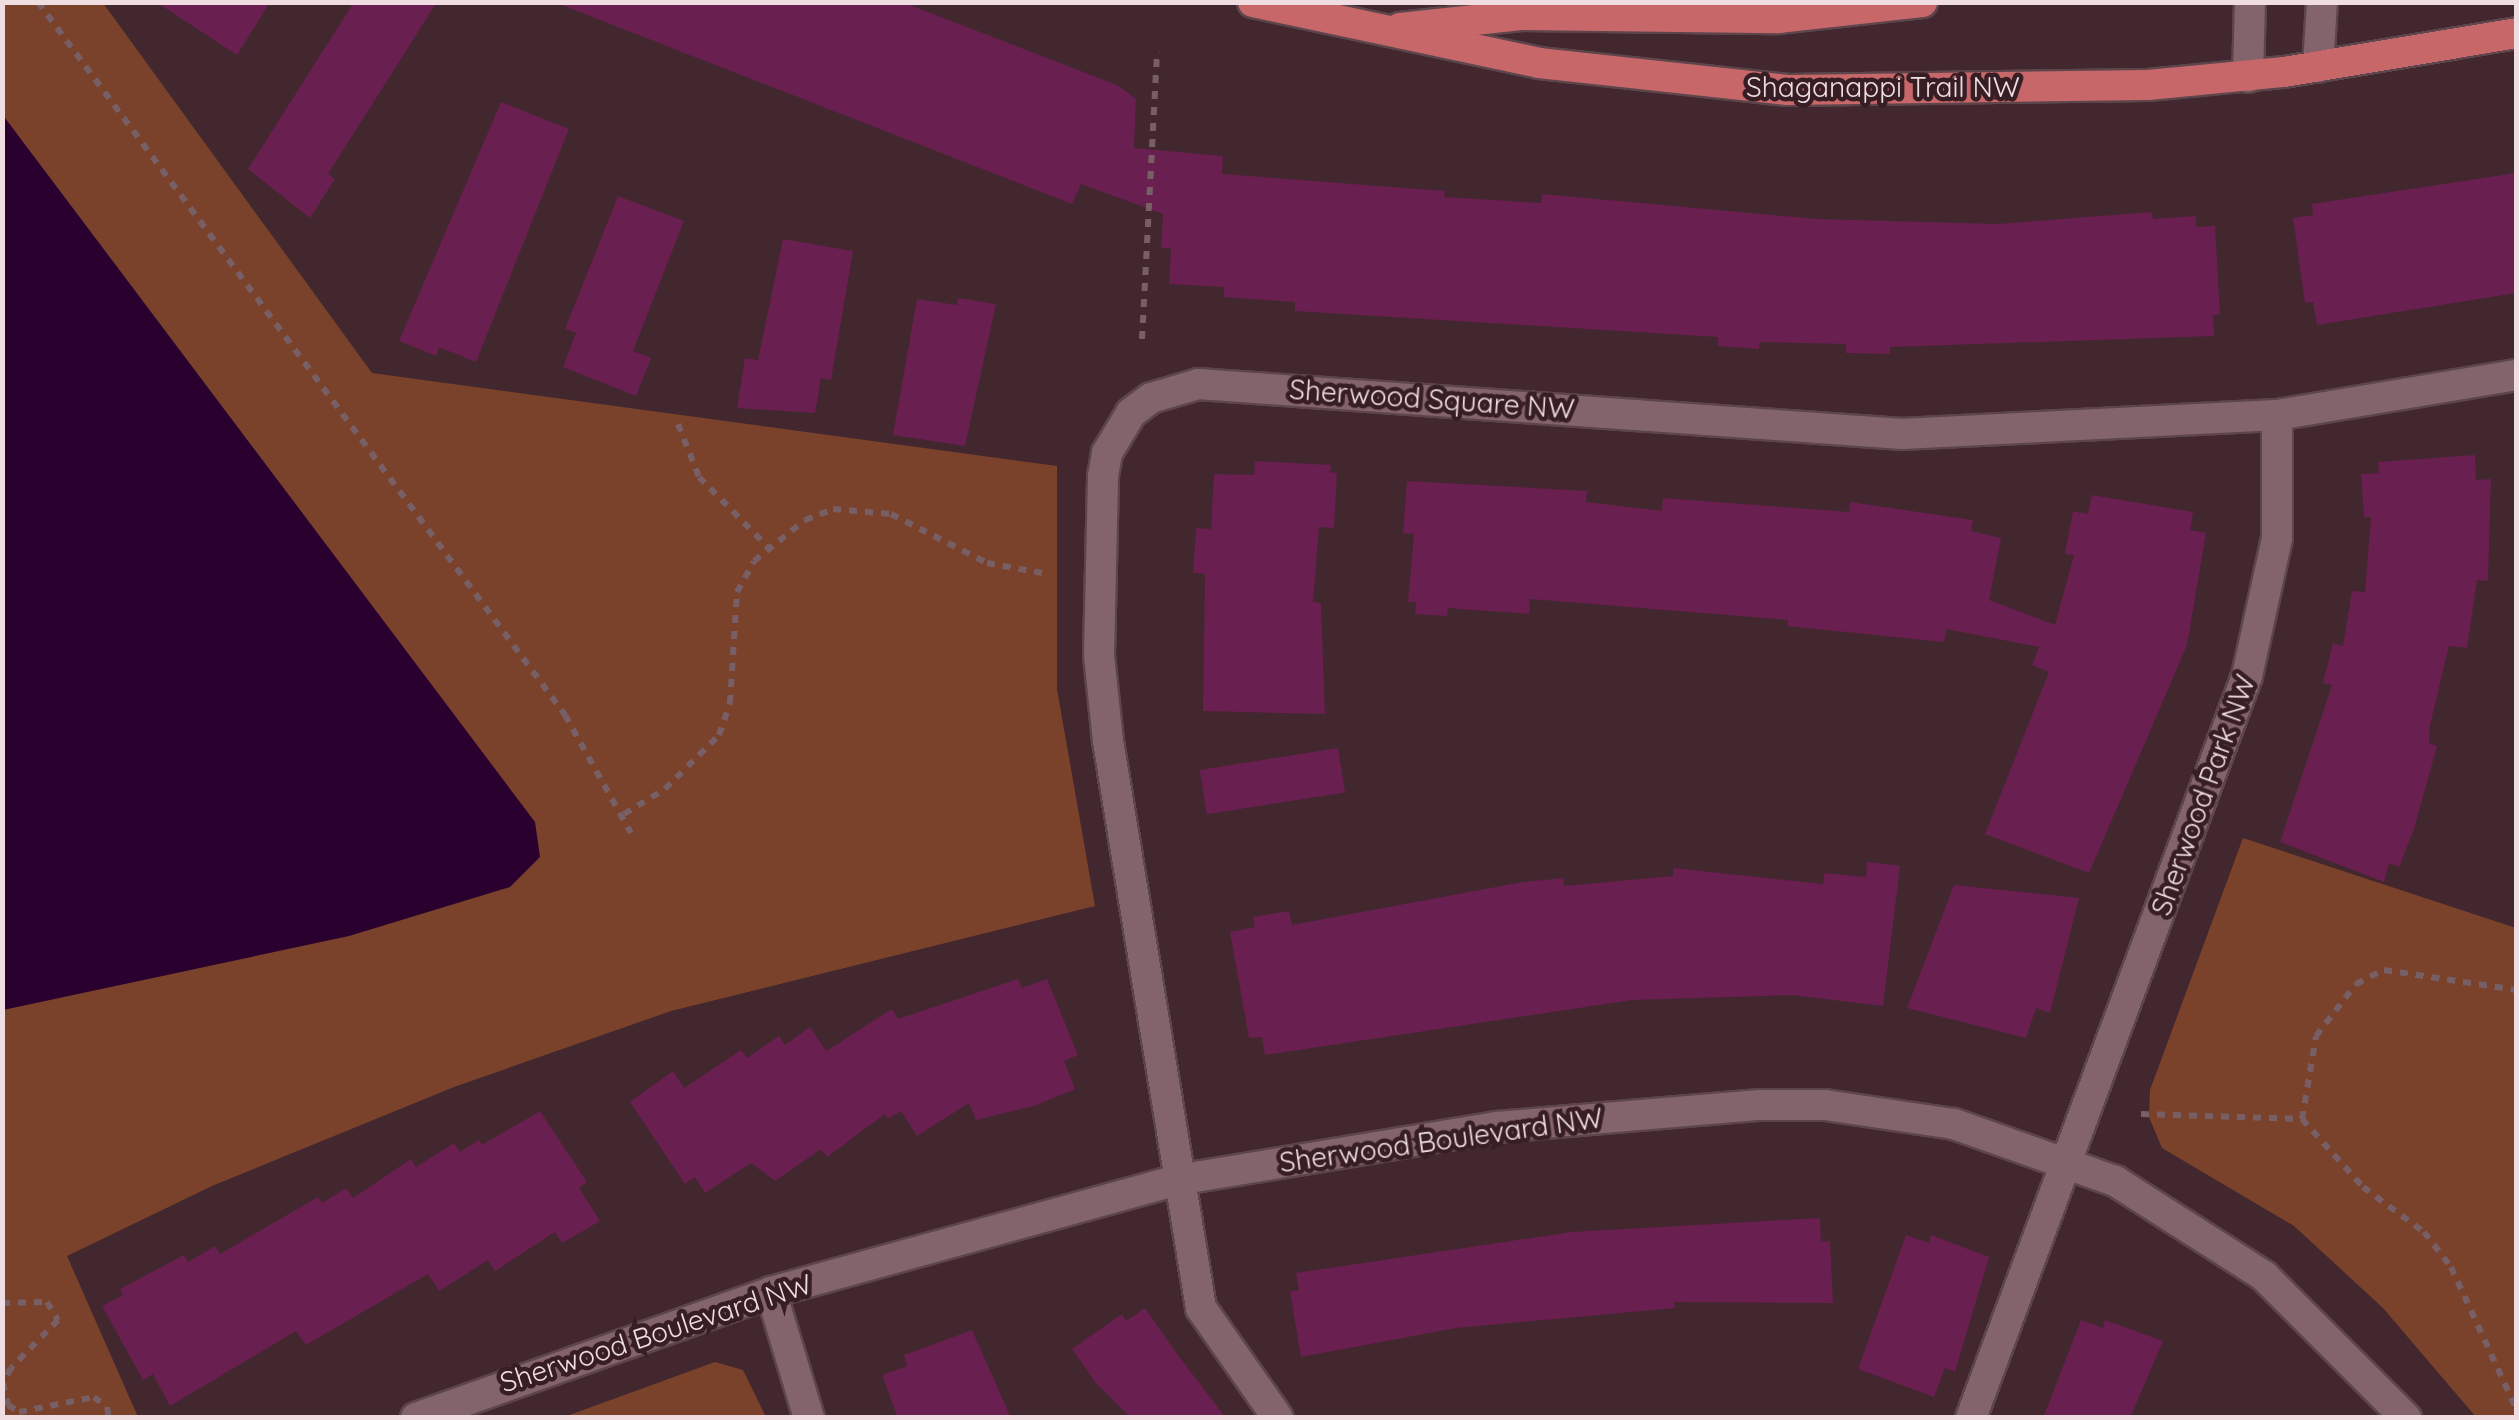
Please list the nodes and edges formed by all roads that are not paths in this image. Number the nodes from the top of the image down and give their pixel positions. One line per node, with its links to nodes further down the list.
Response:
1 (1253, 2): 5 (main road, Shaganappi Trail NW)
2 (1922, 2): 5 (main road)
3 (2250, 2): 8 (street)
4 (2322, 2): 7 (street)
5 (1367, 31): 8 (main road, Shaganappi Trail NW)
6 (2516, 33): 7 (main road, Shaganappi Trail NW)
7 (2318, 66): 8 (main road, Shaganappi Trail NW)
8 (2248, 77)
9 (2516, 375): 10 (street, Sherwood Square NW)
10 (2276, 414): 11 (street, Sherwood Park NW); 12 (street, Sherwood Square NW)
11 (2067, 1161): 12 (street, Sherwood Boulevard NW); 17 (street, Sherwood Park NW); 18 (street, Sherwood Boulevard NW)
12 (1177, 1180): 13 (street, Sherwood Boulevard NW); 16 (street, Sherwood Square NW)
13 (771, 1292): 14 (street, Sherwood Boulevard NW); 15 (street)
14 (416, 1418)
15 (809, 1418)
16 (1278, 1418)
17 (1971, 1418)
18 (2406, 1418)

